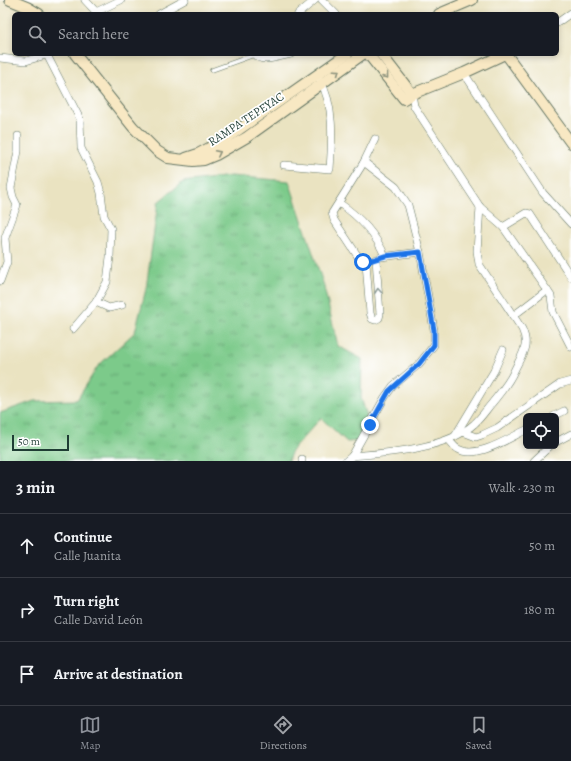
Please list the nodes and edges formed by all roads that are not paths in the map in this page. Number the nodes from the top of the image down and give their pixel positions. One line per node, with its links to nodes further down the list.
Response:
1 (84, 0): 9 (street)
2 (121, 0): 10 (street)
3 (185, 0): 11 (street)
4 (315, 0): 12 (street)
5 (322, 0): 13 (street)
6 (472, 0): 14 (main road)
7 (15, 1): 8 (main road)
8 (36, 12)
9 (96, 12)
10 (99, 12)
11 (163, 12)
12 (300, 12)
13 (334, 12)
14 (444, 12)
15 (571, 13): 16 (street)
16 (559, 22)
17 (44, 56): 29 (street)
18 (48, 56): 50 (street)
19 (77, 56): 32 (main road, RAMPA TEPEYAC)
20 (249, 56): 30 (lane)
21 (256, 56): 22 (street)
22 (281, 56)
23 (345, 56): 32 (main road, RAMPA TEPEYAC)
24 (359, 56): 32 (main road, RAMPA TEPEYAC, one-way to 24)
25 (370, 56): 33 (main road, one-way to 33)
26 (382, 56): 33 (main road)
27 (502, 56): 31 (main road)
28 (507, 56): 36 (main road)
29 (0, 58)
30 (212, 70)
31 (464, 74): 33 (main road); 41 (street)
32 (319, 79): 38 (street)
33 (408, 96): 40 (street)
34 (18, 136): 48 (street)
35 (375, 139): 37 (street)
36 (571, 143)
37 (364, 162): 39 (street); 43 (street)
38 (284, 165)
39 (339, 203): 44 (street); 46 (street)
40 (480, 207): 42 (street); 52 (street)
41 (571, 224)
42 (503, 227): 47 (street); 49 (street)
43 (420, 252): 44 (street); 65 (street)
44 (385, 256): 45 (street)
45 (376, 259): 46 (street); 46 (street, one-way to 45)
46 (366, 262)
47 (571, 276)
48 (0, 280)
49 (547, 290): 52 (street); 54 (street)
50 (96, 302): 51 (street); 53 (street)
51 (122, 305)
52 (513, 316): 59 (street)
53 (73, 329)
54 (571, 347)
55 (503, 350): 62 (street)
56 (571, 381): 59 (street)
57 (564, 411): 58 (street)
58 (559, 414)
59 (463, 432): 62 (street)
60 (523, 432): 62 (street)
61 (571, 434): 63 (street)
62 (451, 439): 65 (street)
63 (559, 440)
64 (547, 449): 66 (street)
65 (349, 459)
66 (534, 461)

